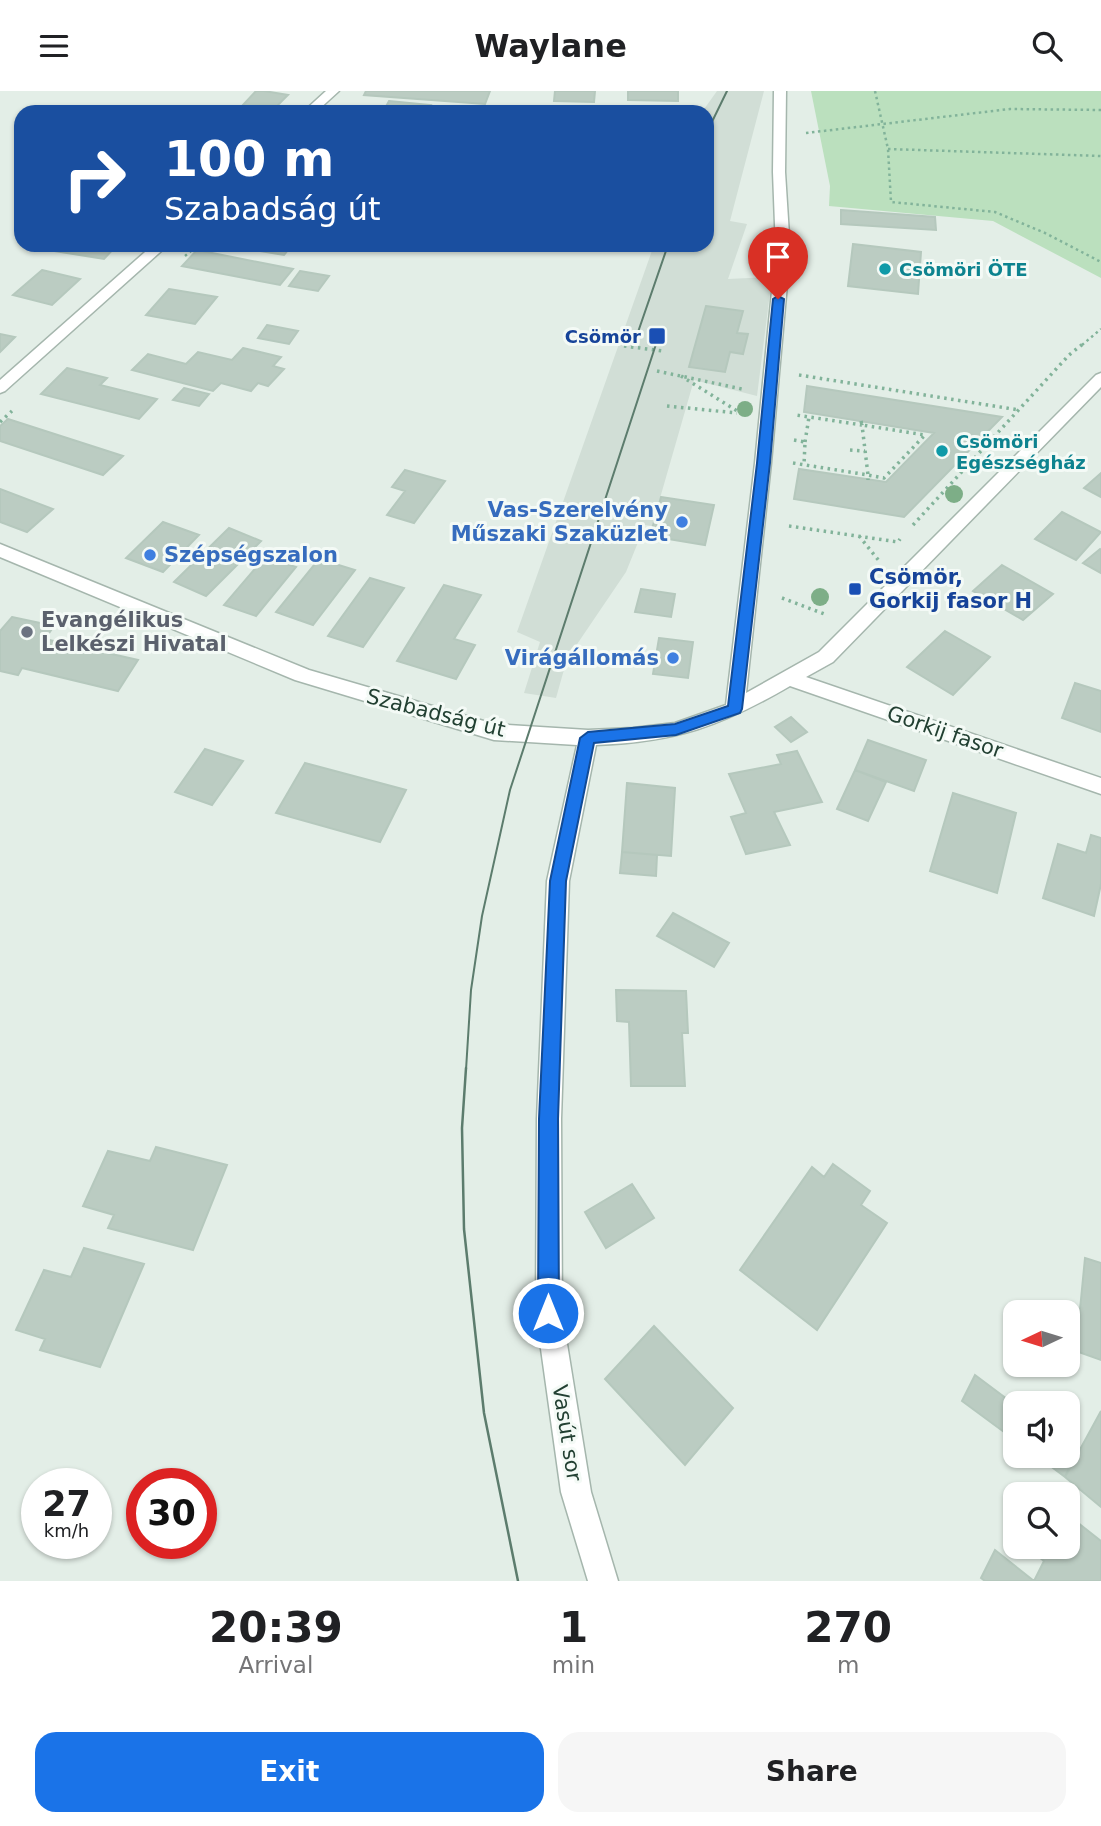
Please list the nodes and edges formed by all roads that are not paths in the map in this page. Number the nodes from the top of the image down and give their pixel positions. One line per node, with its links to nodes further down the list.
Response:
1 (333, 91): 3 (street)
2 (780, 91): 9 (street)
3 (317, 105)
4 (153, 252): 6 (street)
5 (1101, 378): 8 (street, Szabadság út)
6 (0, 388)
7 (0, 550): 10 (street, Szabadság út)
8 (788, 678): 9 (street, Szabadság út); 11 (street, Gorkij fasor)
9 (735, 709): 10 (street, Szabadság út)
10 (588, 738): 12 (street, Vasút sor)
11 (1101, 786)
12 (603, 1581)

